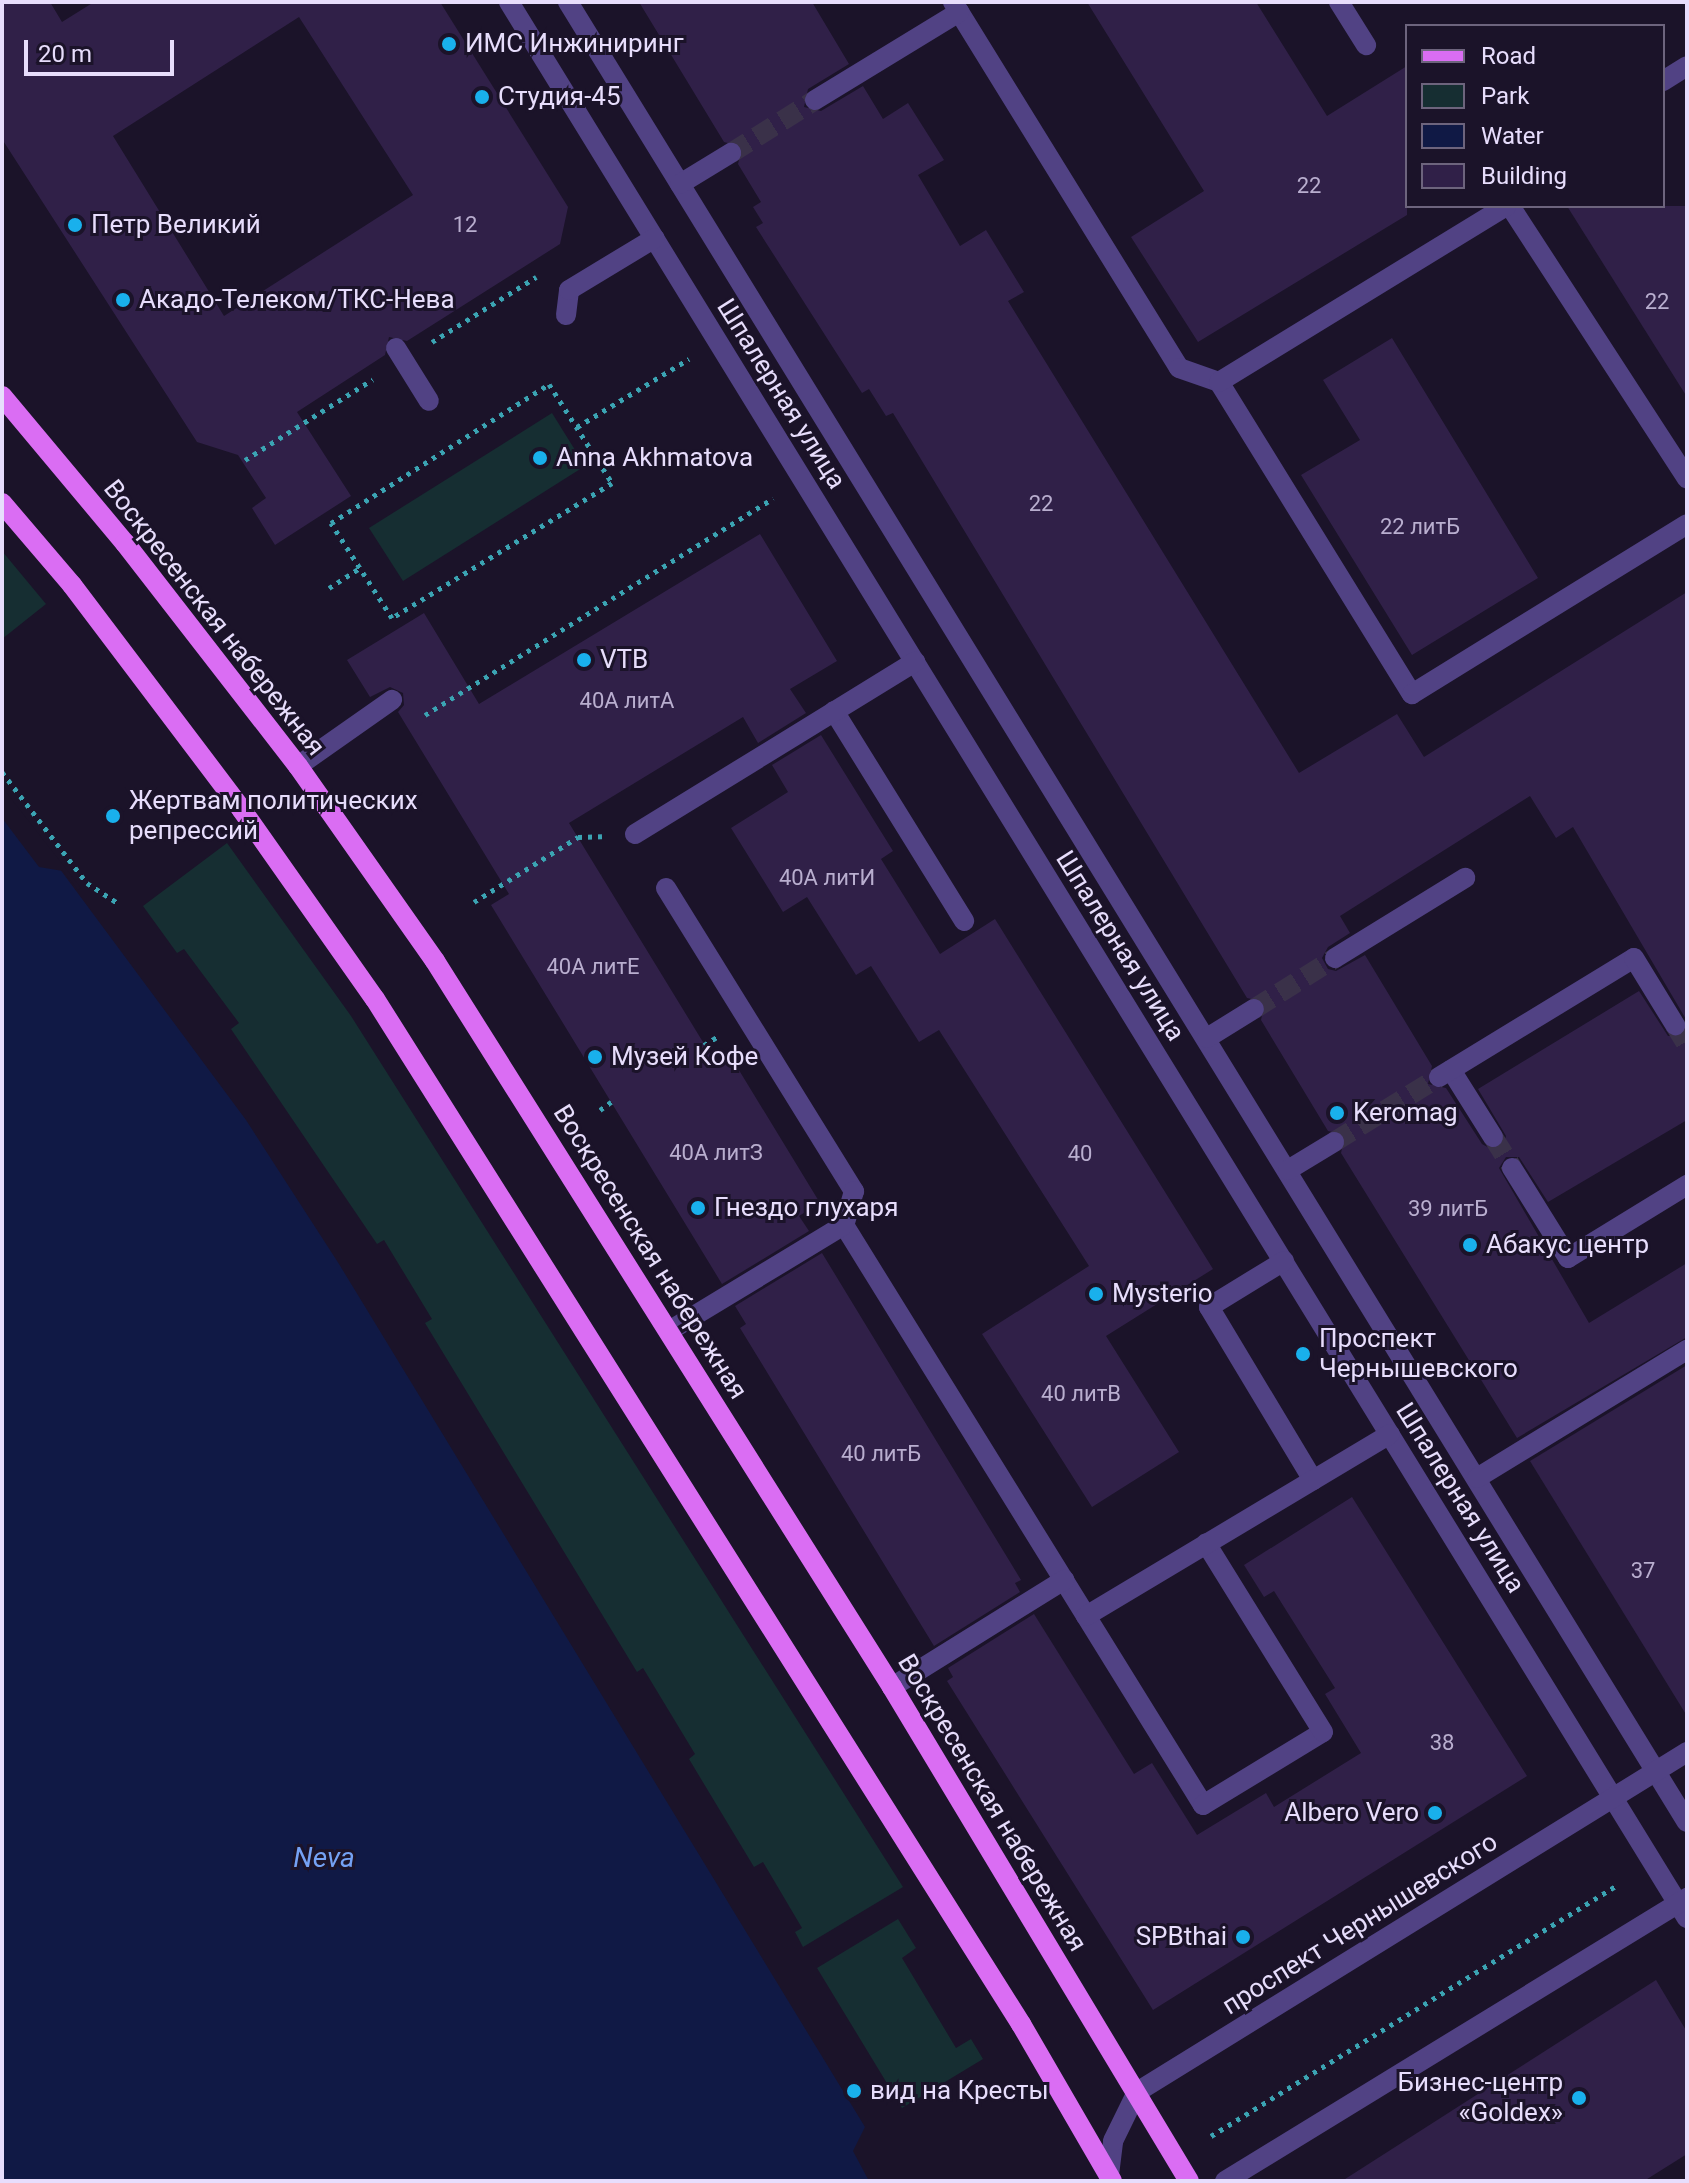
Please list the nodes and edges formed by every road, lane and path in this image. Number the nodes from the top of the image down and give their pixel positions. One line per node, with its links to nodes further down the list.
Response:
1 (509, 2): 13 (street, Шпалерная улица)
2 (568, 2): 10 (street, Шпалерная улица)
3 (1339, 2): 5 (street)
4 (956, 7): 8 (street); 17 (street)
5 (1366, 45)
6 (1687, 66): 7 (street)
7 (1665, 80)
8 (815, 100)
9 (731, 153): 10 (street)
10 (680, 184): 44 (street, Шпалерная улица)
11 (1505, 208): 17 (street)
12 (1509, 208): 23 (street)
13 (655, 238): 14 (street); 29 (street, Шпалерная улица)
14 (566, 315)
15 (396, 348): 19 (street)
16 (690, 358): 20 (path)
17 (1219, 382): 26 (street)
18 (2, 396): 33 (main road, Воскресенская набережная)
19 (429, 401)
20 (577, 427): 27 (path); 27 (path)
21 (261, 450): 22 (path)
22 (245, 460)
23 (1687, 479)
24 (774, 497): 32 (path)
25 (2, 503): 71 (main road)
26 (1687, 524)
27 (360, 568): 28 (path)
28 (329, 588)
29 (915, 662): 31 (street); 53 (street, Шпалерная улица)
30 (392, 700): 33 (street)
31 (834, 711): 35 (street); 40 (street)
32 (423, 716)
33 (298, 766): 54 (main road, Воскресенская набережная)
34 (2, 772): 38 (path)
35 (635, 834): 39 (path)
36 (1465, 878): 41 (street)
37 (666, 888): 52 (street)
38 (116, 902)
39 (474, 902)
40 (964, 921)
41 (1335, 958)
42 (1254, 1009): 44 (street)
43 (1675, 1025): 47 (street)
44 (1207, 1038): 50 (street, Шпалерная улица)
45 (611, 1102): 46 (path)
46 (600, 1110)
47 (1493, 1137)
48 (1334, 1142): 50 (street)
49 (1512, 1168): 51 (street)
50 (1288, 1170): 57 (street, Шпалерная улица)
51 (1687, 1185)
52 (844, 1225): 54 (street); 60 (street)
53 (1284, 1261): 56 (street, Шпалерная улица); 58 (street)
54 (669, 1331): 62 (main road, Воскресенская набережная)
55 (1687, 1350): 57 (street)
56 (1390, 1434): 58 (street); 65 (street, Шпалерная улица)
57 (1477, 1478): 64 (street, Шпалерная улица)
58 (1313, 1480): 59 (street)
59 (1206, 1543): 61 (street); 61 (street)
60 (1064, 1580): 61 (street); 62 (street)
61 (1086, 1616)
62 (892, 1687): 69 (main road, Воскресенская набережная)
63 (1687, 1752): 64 (street, проспект Чернышевского)
64 (1656, 1771): 65 (street, проспект Чернышевского); 66 (street, Шпалерная улица)
65 (1614, 1798): 68 (street, Шпалерная улица); 69 (street, проспект Чернышевского)
66 (1687, 1822)
67 (1615, 1886): 70 (path)
68 (1684, 1907): 73 (street)
69 (1137, 2092): 71 (street); 72 (main road, Воскресенская набережная)
70 (1211, 2136)
71 (1110, 2178)
72 (1189, 2181)
73 (1225, 2181)

